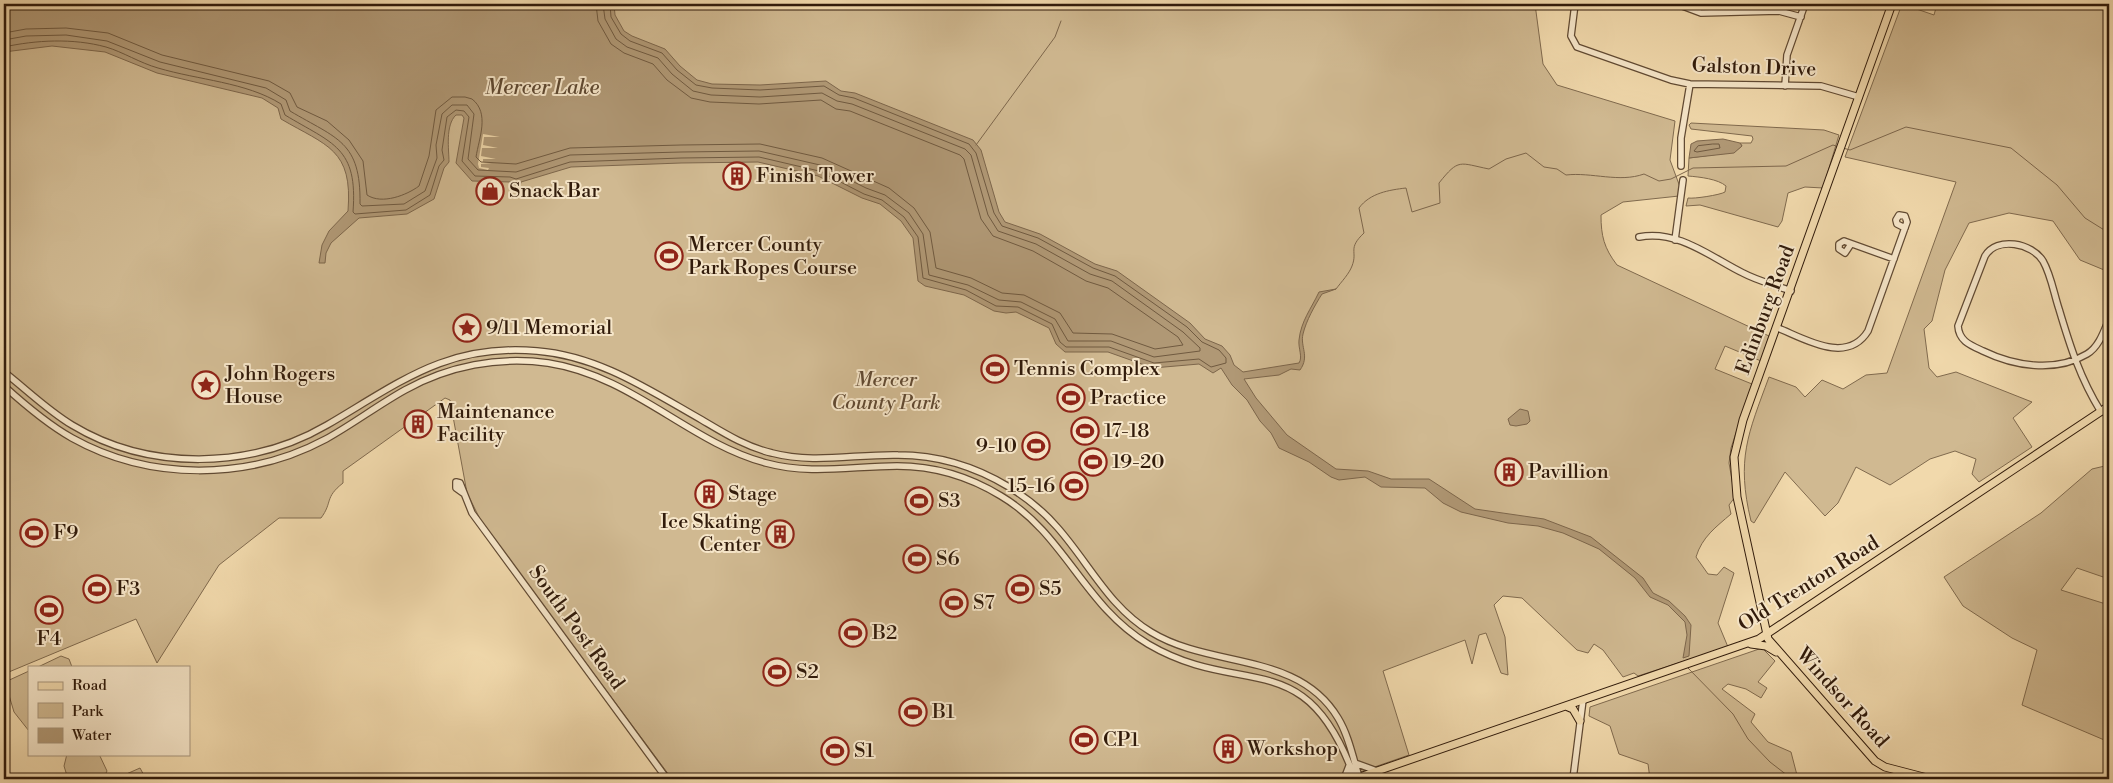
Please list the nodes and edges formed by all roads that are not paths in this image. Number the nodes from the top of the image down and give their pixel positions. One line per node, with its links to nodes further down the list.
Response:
1 (1575, 4): 6 (street, Galston Drive)
2 (1677, 4): 5 (street)
3 (1805, 4): 5 (street)
4 (1892, 4): 8 (main road, Edinburg Road)
5 (1801, 17): 7 (street)
6 (1690, 84): 7 (street, Galston Drive); 9 (street)
7 (1785, 86): 8 (street, Galston Drive)
8 (1859, 97): 16 (main road, Edinburg Road)
9 (1681, 166)
10 (1683, 180): 13 (street)
11 (1905, 228): 15 (street)
12 (1639, 237): 13 (street)
13 (1675, 240): 16 (street)
14 (1852, 244): 15 (street)
15 (1894, 259): 19 (street)
16 (1791, 291): 19 (main road, Edinburg Road)
17 (2109, 309): 18 (street)
18 (2109, 318): 20 (street)
19 (1778, 328): 30 (main road, Edinburg Road)
20 (2074, 359): 20 (street); 24 (street)
21 (4, 372): 25 (street)
22 (4, 386): 26 (street)
23 (2109, 406): 24 (main road, Old Trenton Road)
24 (2101, 412): 30 (main road, Old Trenton Road)
25 (707, 423): 26 (street); 27 (street)
26 (701, 433): 28 (street)
27 (862, 456): 28 (street); 33 (street)
28 (863, 468): 34 (street)
29 (463, 493): 40 (street, South Post Road)
30 (1766, 635): 31 (main road, Old Trenton Road); 32 (main road, Windsor Road)
31 (1743, 645): 32 (main road); 35 (main road, Old Trenton Road)
32 (1781, 655): 44 (main road, Windsor Road)
33 (1259, 666): 34 (street); 38 (street)
34 (1256, 677): 38 (street)
35 (1583, 700): 36 (main road, Old Trenton Road); 37 (street)
36 (1565, 706): 37 (main road); 39 (main road, Old Trenton Road)
37 (1580, 720): 43 (street)
38 (1352, 764): 39 (street); 41 (street); 42 (street)
39 (1377, 771): 42 (main road, Old Trenton Road)
40 (667, 779)
41 (1344, 779)
42 (1356, 779)
43 (1572, 779)
44 (1931, 779)

